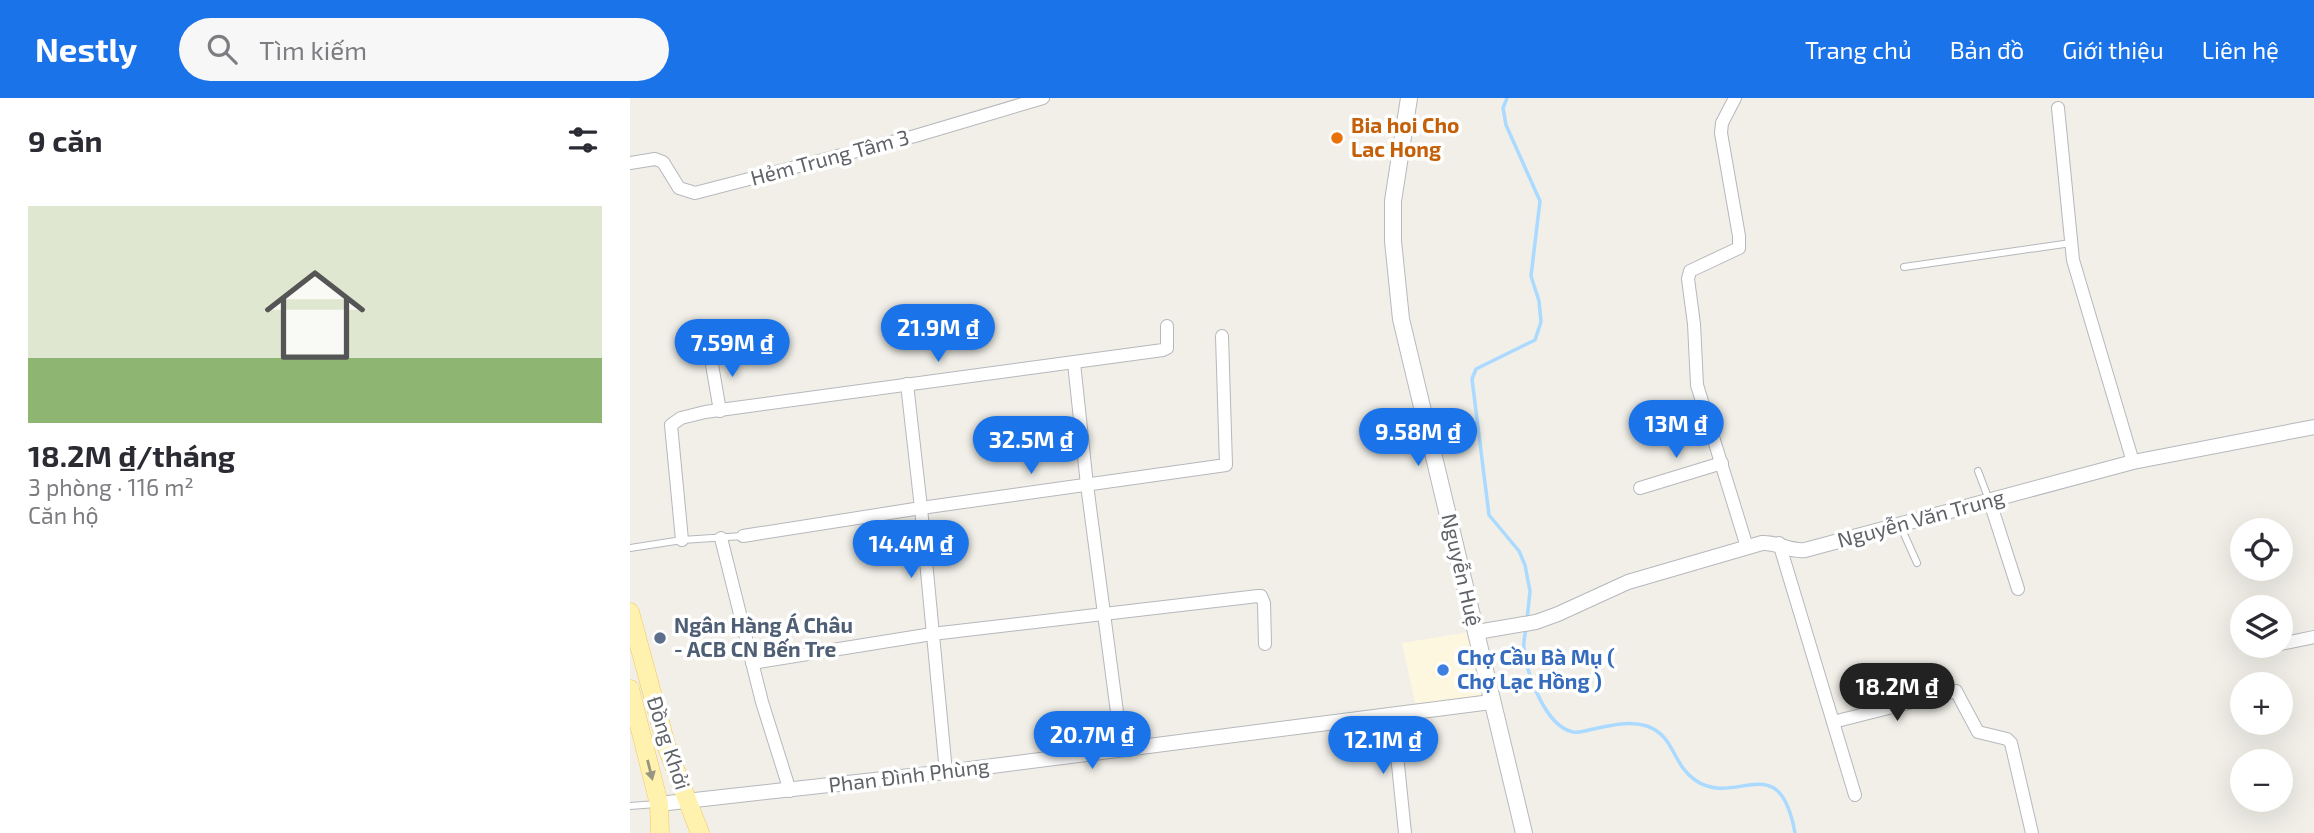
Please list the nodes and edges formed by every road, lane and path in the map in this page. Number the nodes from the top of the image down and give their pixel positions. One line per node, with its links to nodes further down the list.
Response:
1 (1043, 98): 4 (street, Hẻm Trung Tâm 3)
2 (1409, 98): 34 (main road, Nguyễn Huệ)
3 (1735, 98): 17 (street)
4 (1014, 103): 6 (street, Hẻm Trung Tâm 3)
5 (2058, 108): 7 (street)
6 (630, 163)
7 (2071, 243): 8 (lane); 16 (street)
8 (1904, 267)
9 (1167, 326): 12 (street)
10 (1222, 336): 19 (street)
11 (710, 353): 14 (street)
12 (1074, 363): 13 (street); 19 (street)
13 (907, 384): 14 (street); 22 (street)
14 (720, 411): 26 (street)
15 (2314, 427): 16 (street, Nguyễn Văn Trung)
16 (2133, 462): 21 (street, Nguyễn Văn Trung)
17 (1722, 463): 20 (street); 28 (street)
18 (1978, 471): 21 (lane)
19 (1087, 485): 22 (street); 33 (street)
20 (1640, 488)
21 (1990, 502): 23 (street, Nguyễn Văn Trung); 31 (street)
22 (921, 508): 24 (street); 35 (street)
23 (1900, 525): 27 (street, Nguyễn Văn Trung); 30 (lane)
24 (743, 536): 25 (lane)
25 (721, 538): 26 (lane); 40 (street)
26 (682, 540): 29 (lane)
27 (1779, 543): 28 (street, Nguyễn Văn Trung); 45 (street)
28 (1747, 547): 34 (street, Nguyễn Văn Trung)
29 (630, 548)
30 (1917, 563)
31 (2018, 589)
32 (630, 611): 39 (main road, Đồng Khởi)
33 (1105, 614): 35 (street); 38 (street); 46 (street)
34 (1476, 632): 42 (main road, Nguyễn Huệ)
35 (932, 634): 40 (street); 47 (street)
36 (2314, 637): 37 (street)
37 (2293, 642)
38 (1265, 644)
39 (636, 656): 50 (main road, Đồng Khởi)
40 (752, 663): 48 (street)
41 (630, 689): 44 (main road, Đồng Khởi)
42 (1491, 702): 43 (street, Phan Đình Phùng); 56 (main road, Nguyễn Huệ)
43 (1393, 716): 46 (street, Phan Đình Phùng); 55 (street)
44 (634, 720): 51 (main road, Đồng Khởi, one-way to 51)
45 (1833, 722): 49 (street); 57 (street)
46 (1122, 750): 47 (street, Phan Đình Phùng)
47 (946, 772): 48 (street, Phan Đình Phùng)
48 (790, 791): 50 (street, Phan Đình Phùng)
49 (1855, 795)
50 (688, 803): 51 (street, Phan Đình Phùng); 54 (main road, Đồng Khởi)
51 (659, 804): 52 (lane); 53 (main road, Đồng Khởi)
52 (630, 806)
53 (660, 833)
54 (700, 833)
55 (1405, 833)
56 (1524, 833)
57 (2032, 833)

